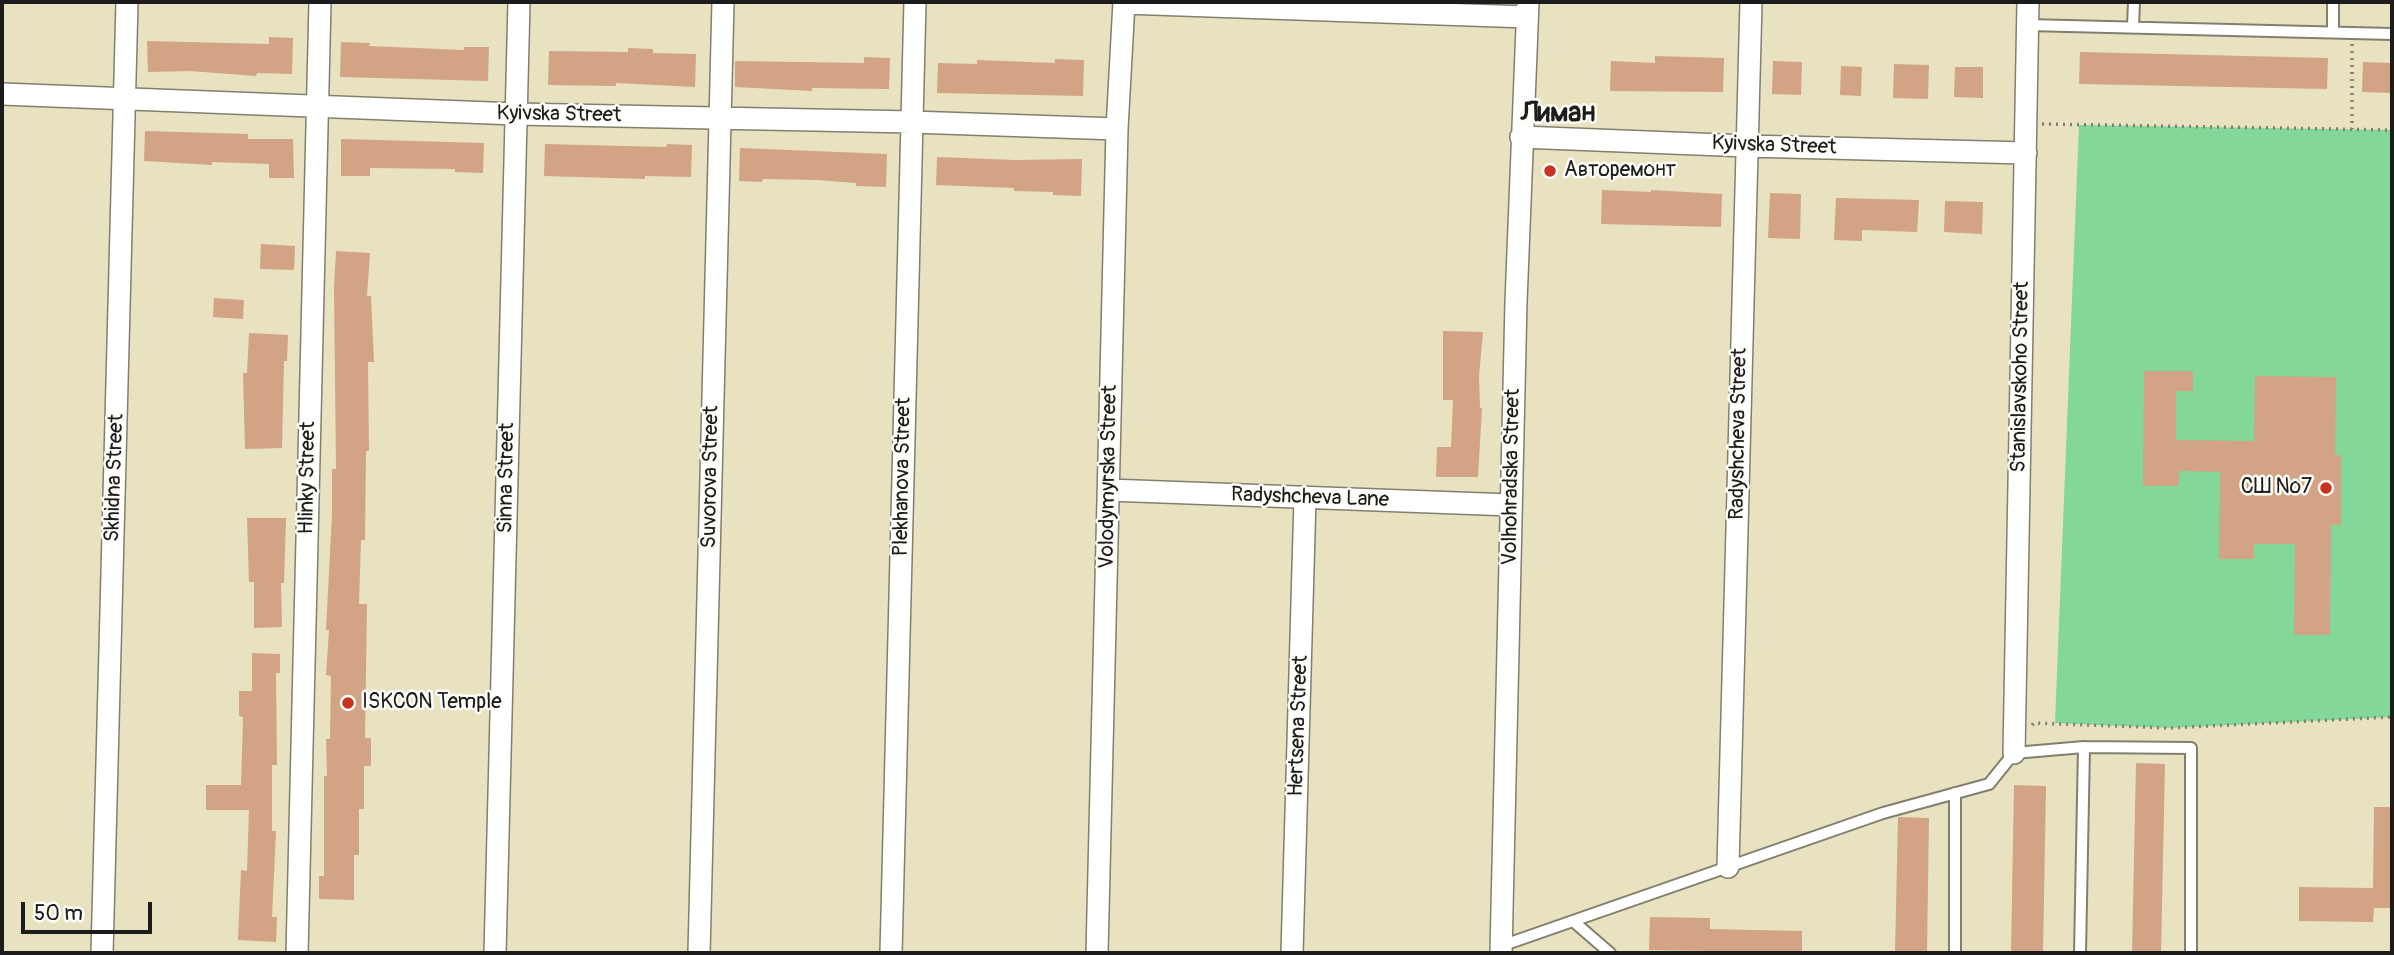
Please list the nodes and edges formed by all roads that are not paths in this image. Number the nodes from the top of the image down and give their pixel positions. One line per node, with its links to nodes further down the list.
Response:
1 (127, 2): 17 (street, Skhidna Street)
2 (320, 2): 18 (street, Hlinky Street)
3 (519, 2): 19 (street, Sinna Street)
4 (723, 2): 20 (street, Suvorova Street)
5 (915, 2): 21 (street, Plekhanova Street)
6 (1124, 2): 11 (street); 22 (street, Volodymyrska Street)
7 (1751, 2): 24 (street, Radyshcheva Street)
8 (2028, 2): 12 (street, Stanislavskoho Street)
9 (2134, 2): 13 (lane)
10 (2333, 2): 14 (lane)
11 (1528, 9): 23 (street, Volhohradska Street)
12 (2027, 25): 13 (lane); 25 (street, Stanislavskoho Street)
13 (2133, 26): 14 (lane)
14 (2333, 32): 15 (lane)
15 (2392, 34)
16 (2, 94): 17 (street, Kyivska Street)
17 (125, 98): 18 (street, Kyivska Street); 35 (street, Skhidna Street)
18 (317, 107): 19 (street, Kyivska Street); 36 (street, Hlinky Street)
19 (516, 114): 20 (street, Kyivska Street); 37 (street, Sinna Street)
20 (720, 118): 21 (street, Kyivska Street); 38 (street, Suvorova Street)
21 (912, 122): 22 (street, Kyivska Street); 39 (street, Plekhanova Street)
22 (1117, 129): 26 (street, Volodymyrska Street)
23 (1521, 137): 24 (street, Kyivska Street); 28 (street, Volhohradska Street)
24 (1747, 146): 25 (street, Kyivska Street); 32 (street, Radyshcheva Street)
25 (2026, 153): 30 (street, Stanislavskoho Street)
26 (1110, 490): 27 (street, Radyshcheva Lane); 40 (street, Volodymyrska Street)
27 (1305, 498): 28 (street, Radyshcheva Lane); 41 (street, Hertsena Street)
28 (1511, 505): 34 (street, Volhohradska Street)
29 (2084, 747): 30 (lane); 44 (lane); 45 (lane)
30 (2014, 753): 31 (lane)
31 (1955, 793): 32 (lane); 43 (lane)
32 (1728, 867): 33 (lane)
33 (1573, 921): 34 (lane); 42 (lane)
34 (1501, 950)
35 (102, 953)
36 (297, 953)
37 (495, 953)
38 (699, 953)
39 (891, 953)
40 (1097, 953)
41 (1292, 953)
42 (1610, 953)
43 (1955, 953)
44 (2080, 953)
45 (2191, 953)

